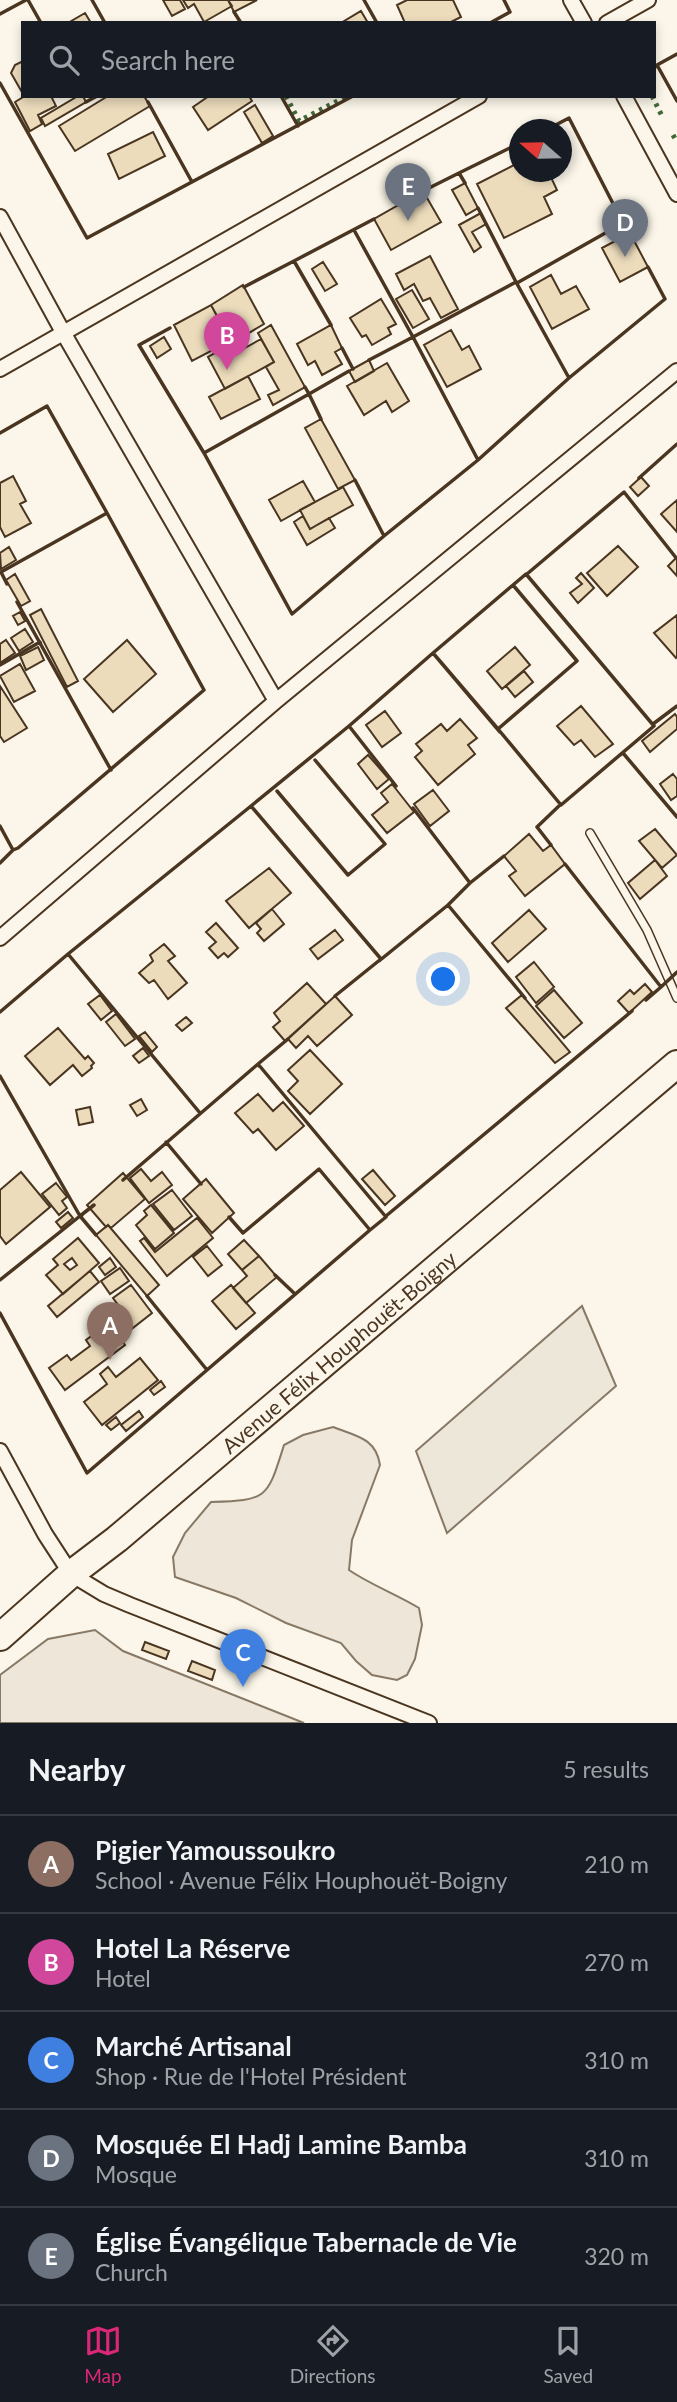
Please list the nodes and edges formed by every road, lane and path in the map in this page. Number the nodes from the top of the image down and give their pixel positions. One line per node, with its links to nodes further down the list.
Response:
1 (571, 0): 3 (street)
2 (648, 0): 4 (street)
3 (583, 21)
4 (611, 21)
5 (476, 98): 9 (street)
6 (625, 98): 7 (street)
7 (677, 194)
8 (0, 217): 9 (street)
9 (64, 334): 10 (street); 12 (street)
10 (0, 369)
11 (677, 371): 12 (street)
12 (276, 701): 14 (street)
13 (590, 833): 15 (lane)
14 (0, 938)
15 (677, 998)
16 (677, 1064): 18 (highway, Avenue Félix Houphouët-Boigny)
17 (0, 1451): 18 (street)
18 (71, 1574): 19 (highway, Avenue Félix Houphouët-Boigny); 20 (street)
19 (1, 1634)
20 (429, 1723)

